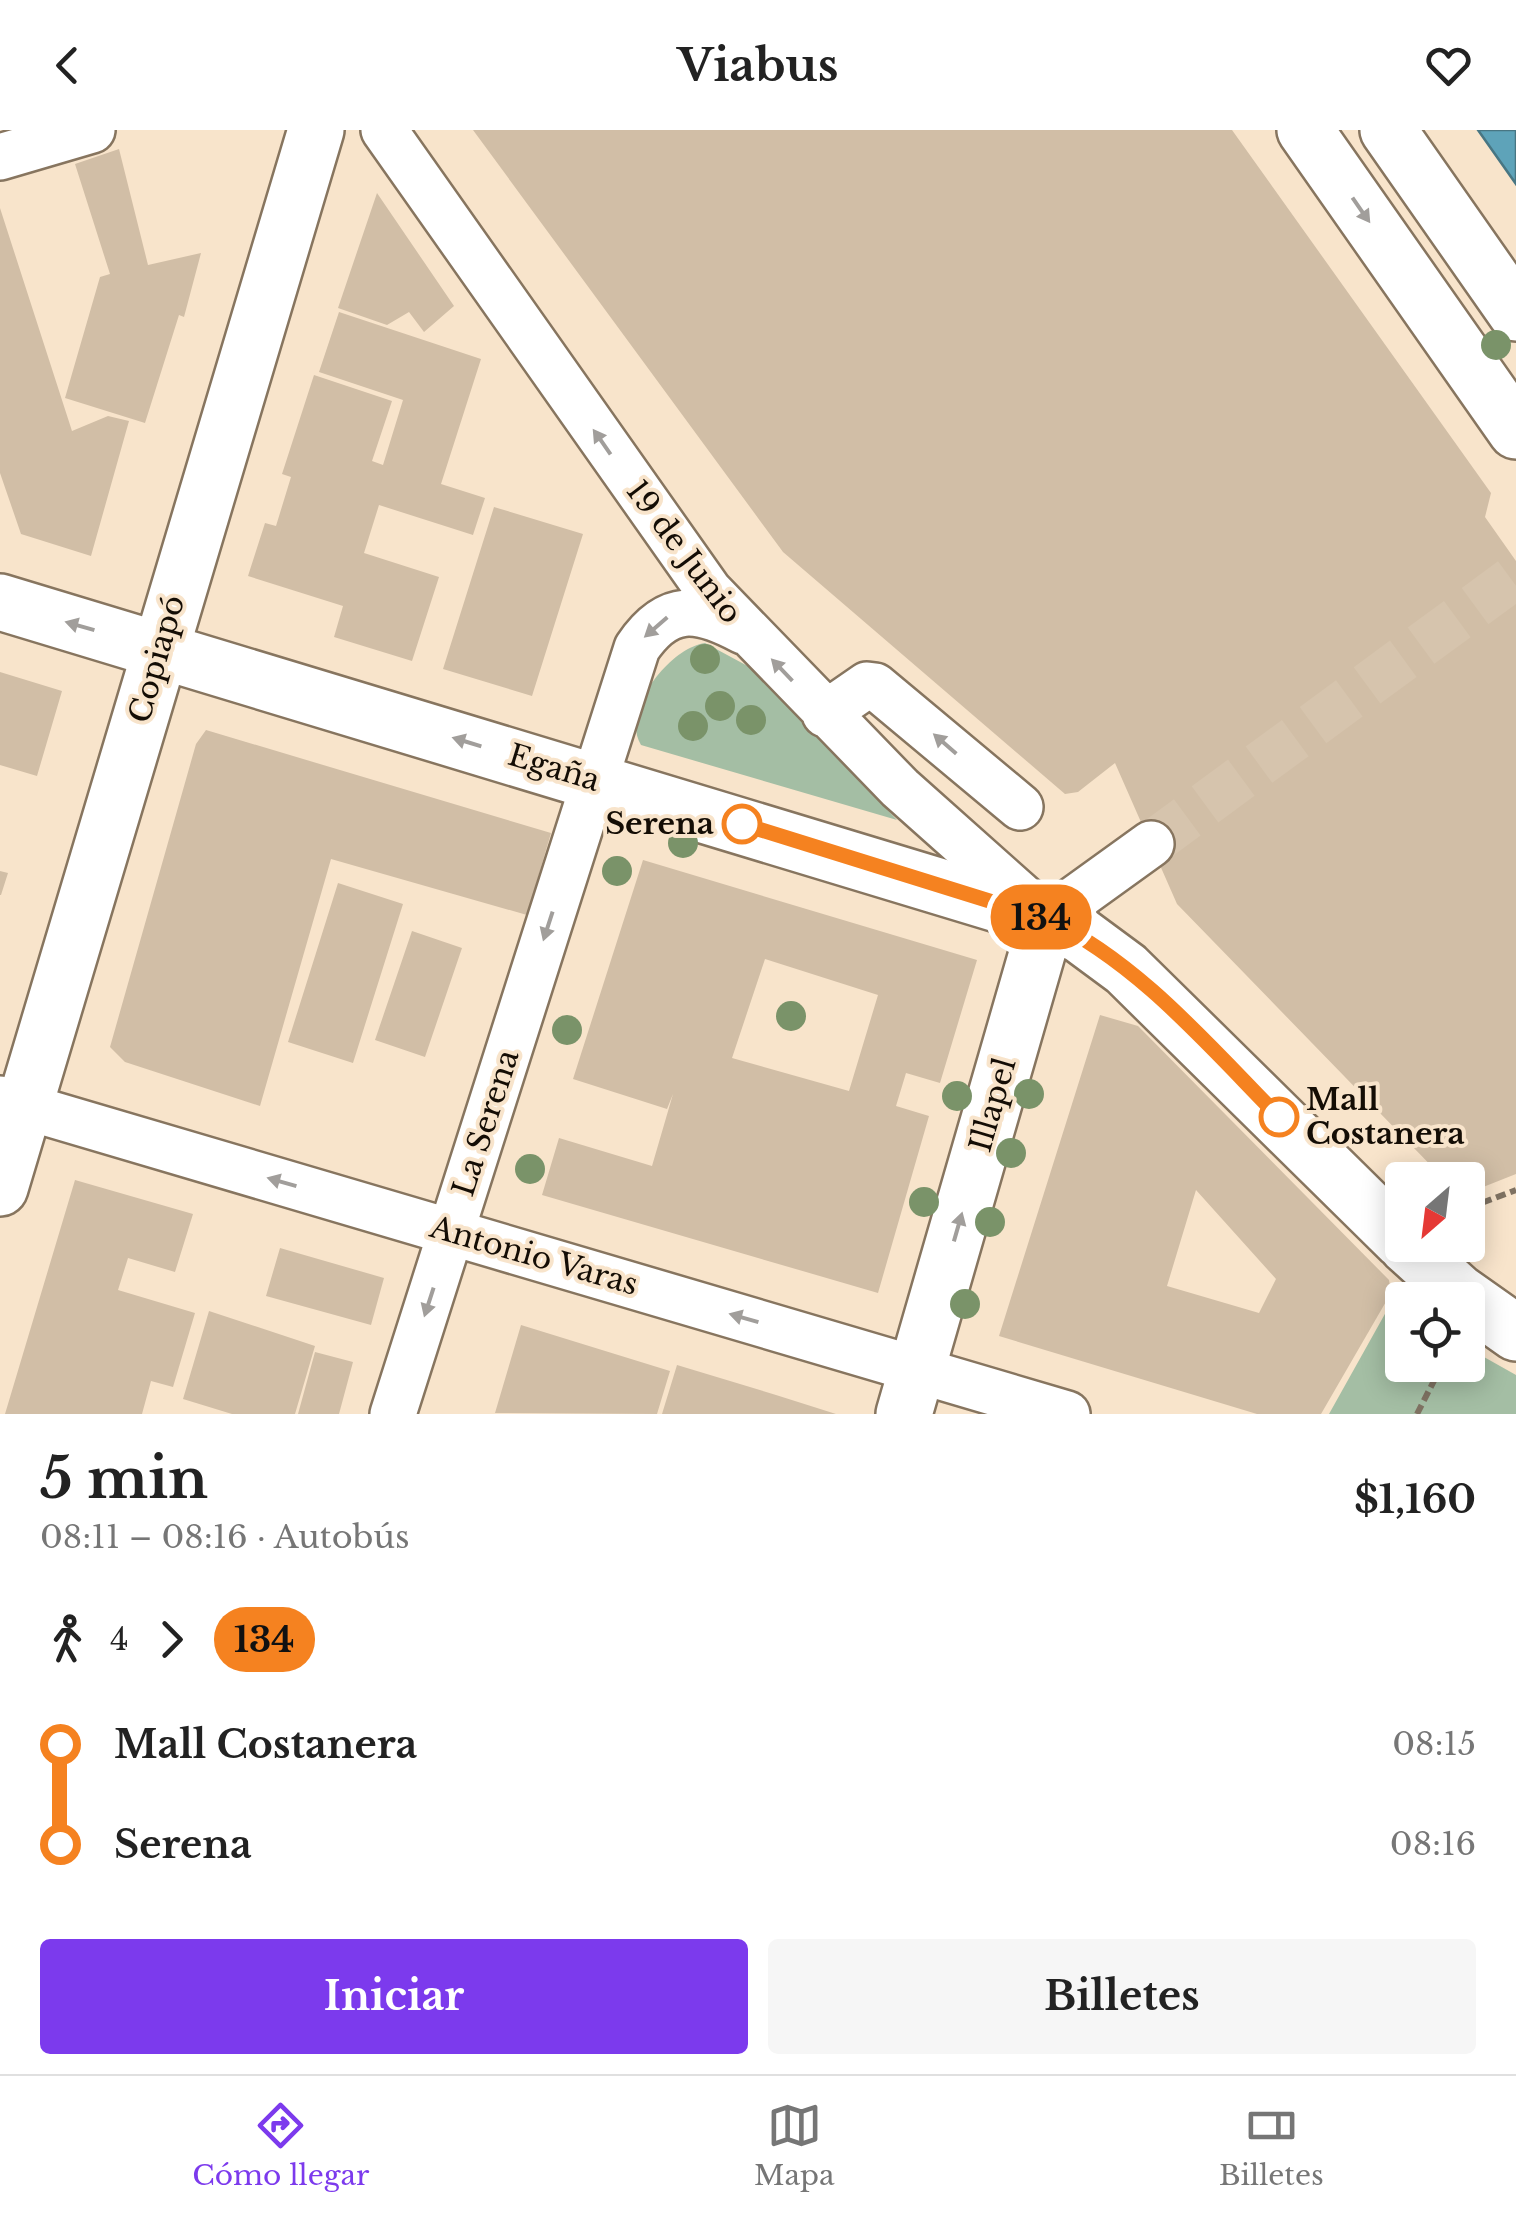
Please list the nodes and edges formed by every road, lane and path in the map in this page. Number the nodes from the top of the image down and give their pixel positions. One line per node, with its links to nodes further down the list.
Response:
1 (92, 130): 7 (street)
2 (316, 130): 13 (main road, Copiapó)
3 (384, 130): 12 (street, 19 de Junio, one-way to 3)
4 (1305, 130): 10 (main road, one-way to 10)
5 (1358, 130): 8 (street)
6 (1388, 130): 8 (main road)
7 (0, 157)
8 (1484, 266): 9 (main road)
9 (1516, 313)
10 (1516, 431)
11 (0, 602): 13 (main road, Egaña, one-way to 11)
12 (744, 632): 14 (street, 19 de Junio, one-way to 12); 15 (street, one-way to 15)
13 (160, 650): 15 (main road, Egaña, one-way to 13); 19 (main road, Copiapó)
14 (825, 714): 17 (street, 19 de Junio); 17 (street, one-way to 14)
15 (594, 780): 18 (main road, Egaña); 24 (street, La Serena, one-way to 24)
16 (1150, 844): 18 (street)
17 (972, 850): 18 (street, 19 de Junio)
18 (1047, 919): 23 (main road, Egaña); 32 (main road, Illapel, one-way to 18)
19 (12, 1102): 20 (main road, Copiapó); 24 (street, Antonio Varas, one-way to 19)
20 (0, 1188)
21 (1516, 1190): 22 (path)
22 (1485, 1202)
23 (1385, 1224)
24 (451, 1232): 32 (street, Antonio Varas, one-way to 24); 33 (street, La Serena, one-way to 33)
25 (1425, 1262): 26 (main road, Egaña)
26 (1447, 1282)
27 (1485, 1296): 28 (street)
28 (1516, 1300)
29 (1485, 1311): 30 (main road, Egaña)
30 (1516, 1333)
31 (1433, 1382): 35 (path)
32 (910, 1391): 34 (street, Antonio Varas)
33 (393, 1414)
34 (1067, 1414)
35 (1417, 1414)

